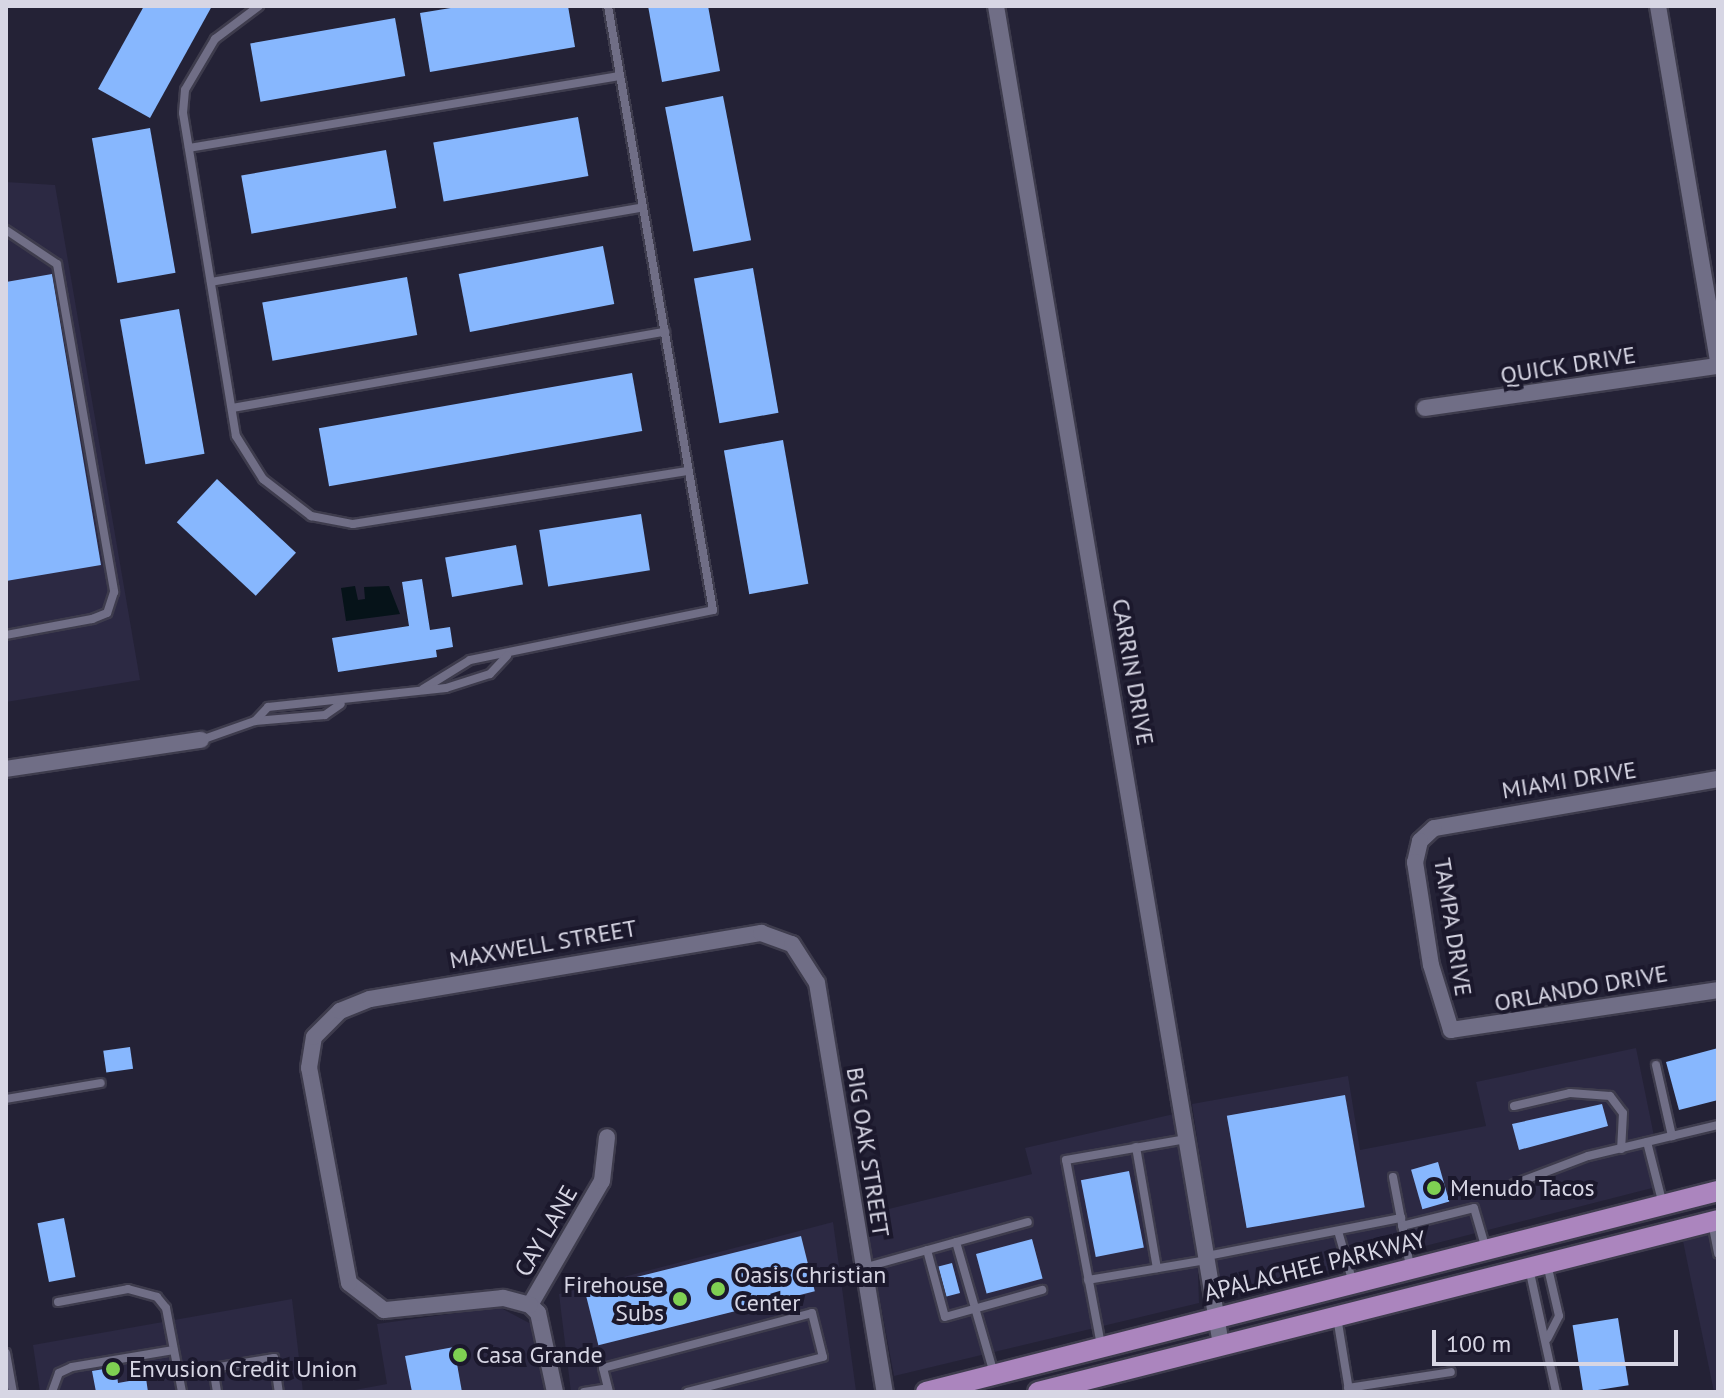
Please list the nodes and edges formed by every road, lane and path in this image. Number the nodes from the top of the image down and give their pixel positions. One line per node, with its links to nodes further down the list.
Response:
1 (259, 6): 6 (lane)
2 (608, 6): 5 (lane)
3 (996, 6): 35 (street, CARRIN DRIVE)
4 (1658, 6): 10 (street)
5 (620, 76): 6 (lane); 7 (lane)
6 (189, 148): 9 (lane)
7 (643, 207): 9 (lane); 11 (lane)
8 (6, 230): 16 (lane)
9 (211, 282): 13 (lane)
10 (1713, 290): 12 (street)
11 (665, 332): 13 (lane); 15 (lane)
12 (1718, 363): 14 (street, QUICK DRIVE)
13 (232, 408): 15 (lane)
14 (1425, 408)
15 (689, 471): 17 (lane)
16 (6, 635)
17 (507, 656): 18 (lane); 18 (lane)
18 (423, 689): 19 (lane)
19 (341, 704): 20 (lane); 20 (lane)
20 (255, 721): 21 (lane)
21 (201, 740): 22 (street)
22 (6, 769)
23 (1718, 779): 24 (street, MIAMI DRIVE)
24 (1428, 831): 27 (street, TAMPA DRIVE)
25 (776, 936): 53 (street, BIG OAK STREET); 60 (street, MAXWELL STREET)
26 (1718, 990): 27 (street, ORLANDO DRIVE)
27 (1451, 1030)
28 (1656, 1065): 33 (lane)
29 (101, 1083): 30 (lane)
30 (6, 1099)
31 (1514, 1106): 38 (lane)
32 (1718, 1125): 33 (lane)
33 (1672, 1136): 36 (lane)
34 (607, 1137): 60 (street, CAY LANE)
35 (1187, 1138): 37 (lane); 51 (street, CARRIN DRIVE)
36 (1647, 1142): 38 (lane); 42 (lane)
37 (1136, 1147): 54 (lane); 56 (lane)
38 (1621, 1149): 40 (lane)
39 (1393, 1177): 45 (lane)
40 (1514, 1184)
41 (1718, 1191): 42 (main road, APALACHEE PARKWAY)
42 (1663, 1205): 49 (main road, APALACHEE PARKWAY)
43 (1715, 1221): 50 (lane); 52 (main road)
44 (1028, 1222): 47 (lane)
45 (1401, 1222): 46 (lane); 49 (lane); 55 (lane)
46 (1338, 1231): 51 (lane); 57 (lane)
47 (956, 1242): 48 (lane); 61 (lane)
48 (927, 1250): 53 (lane); 61 (lane)
49 (1486, 1250): 55 (main road, APALACHEE PARKWAY)
50 (1718, 1253)
51 (1207, 1258): 54 (lane); 63 (street, CARRIN DRIVE)
52 (1538, 1265): 62 (main road); 64 (lane); 64 (lane)
53 (863, 1268): 83 (street, BIG OAK STREET)
54 (1157, 1268): 56 (lane)
55 (1410, 1269): 57 (main road, APALACHEE PARKWAY)
56 (1088, 1280): 66 (lane)
57 (1353, 1283): 63 (main road, APALACHEE PARKWAY)
58 (1042, 1290): 61 (lane)
59 (58, 1302): 67 (lane)
60 (530, 1305): 80 (street, CAY LANE)
61 (975, 1309): 70 (lane)
62 (1337, 1316): 65 (main road); 74 (lane)
63 (1217, 1317): 65 (street, CARRIN DRIVE); 66 (main road, APALACHEE PARKWAY)
64 (1548, 1339): 86 (lane)
65 (1221, 1345): 71 (main road)
66 (1101, 1347): 70 (main road, APALACHEE PARKWAY)
67 (174, 1350): 76 (lane); 77 (lane)
68 (6, 1353): 75 (lane)
69 (1451, 1372): 74 (lane)
70 (994, 1374): 84 (main road, APALACHEE PARKWAY)
71 (1104, 1384): 85 (main road)
72 (724, 1387): 73 (lane); 82 (lane)
73 (608, 1390): 81 (lane)
74 (1348, 1390)
75 (13, 1392)
76 (52, 1392)
77 (182, 1392)
78 (217, 1392): 79 (lane)
79 (279, 1392)
80 (555, 1392)
81 (584, 1392)
82 (687, 1392)
83 (885, 1392)
84 (926, 1392)
85 (1038, 1392)
86 (1556, 1392)

